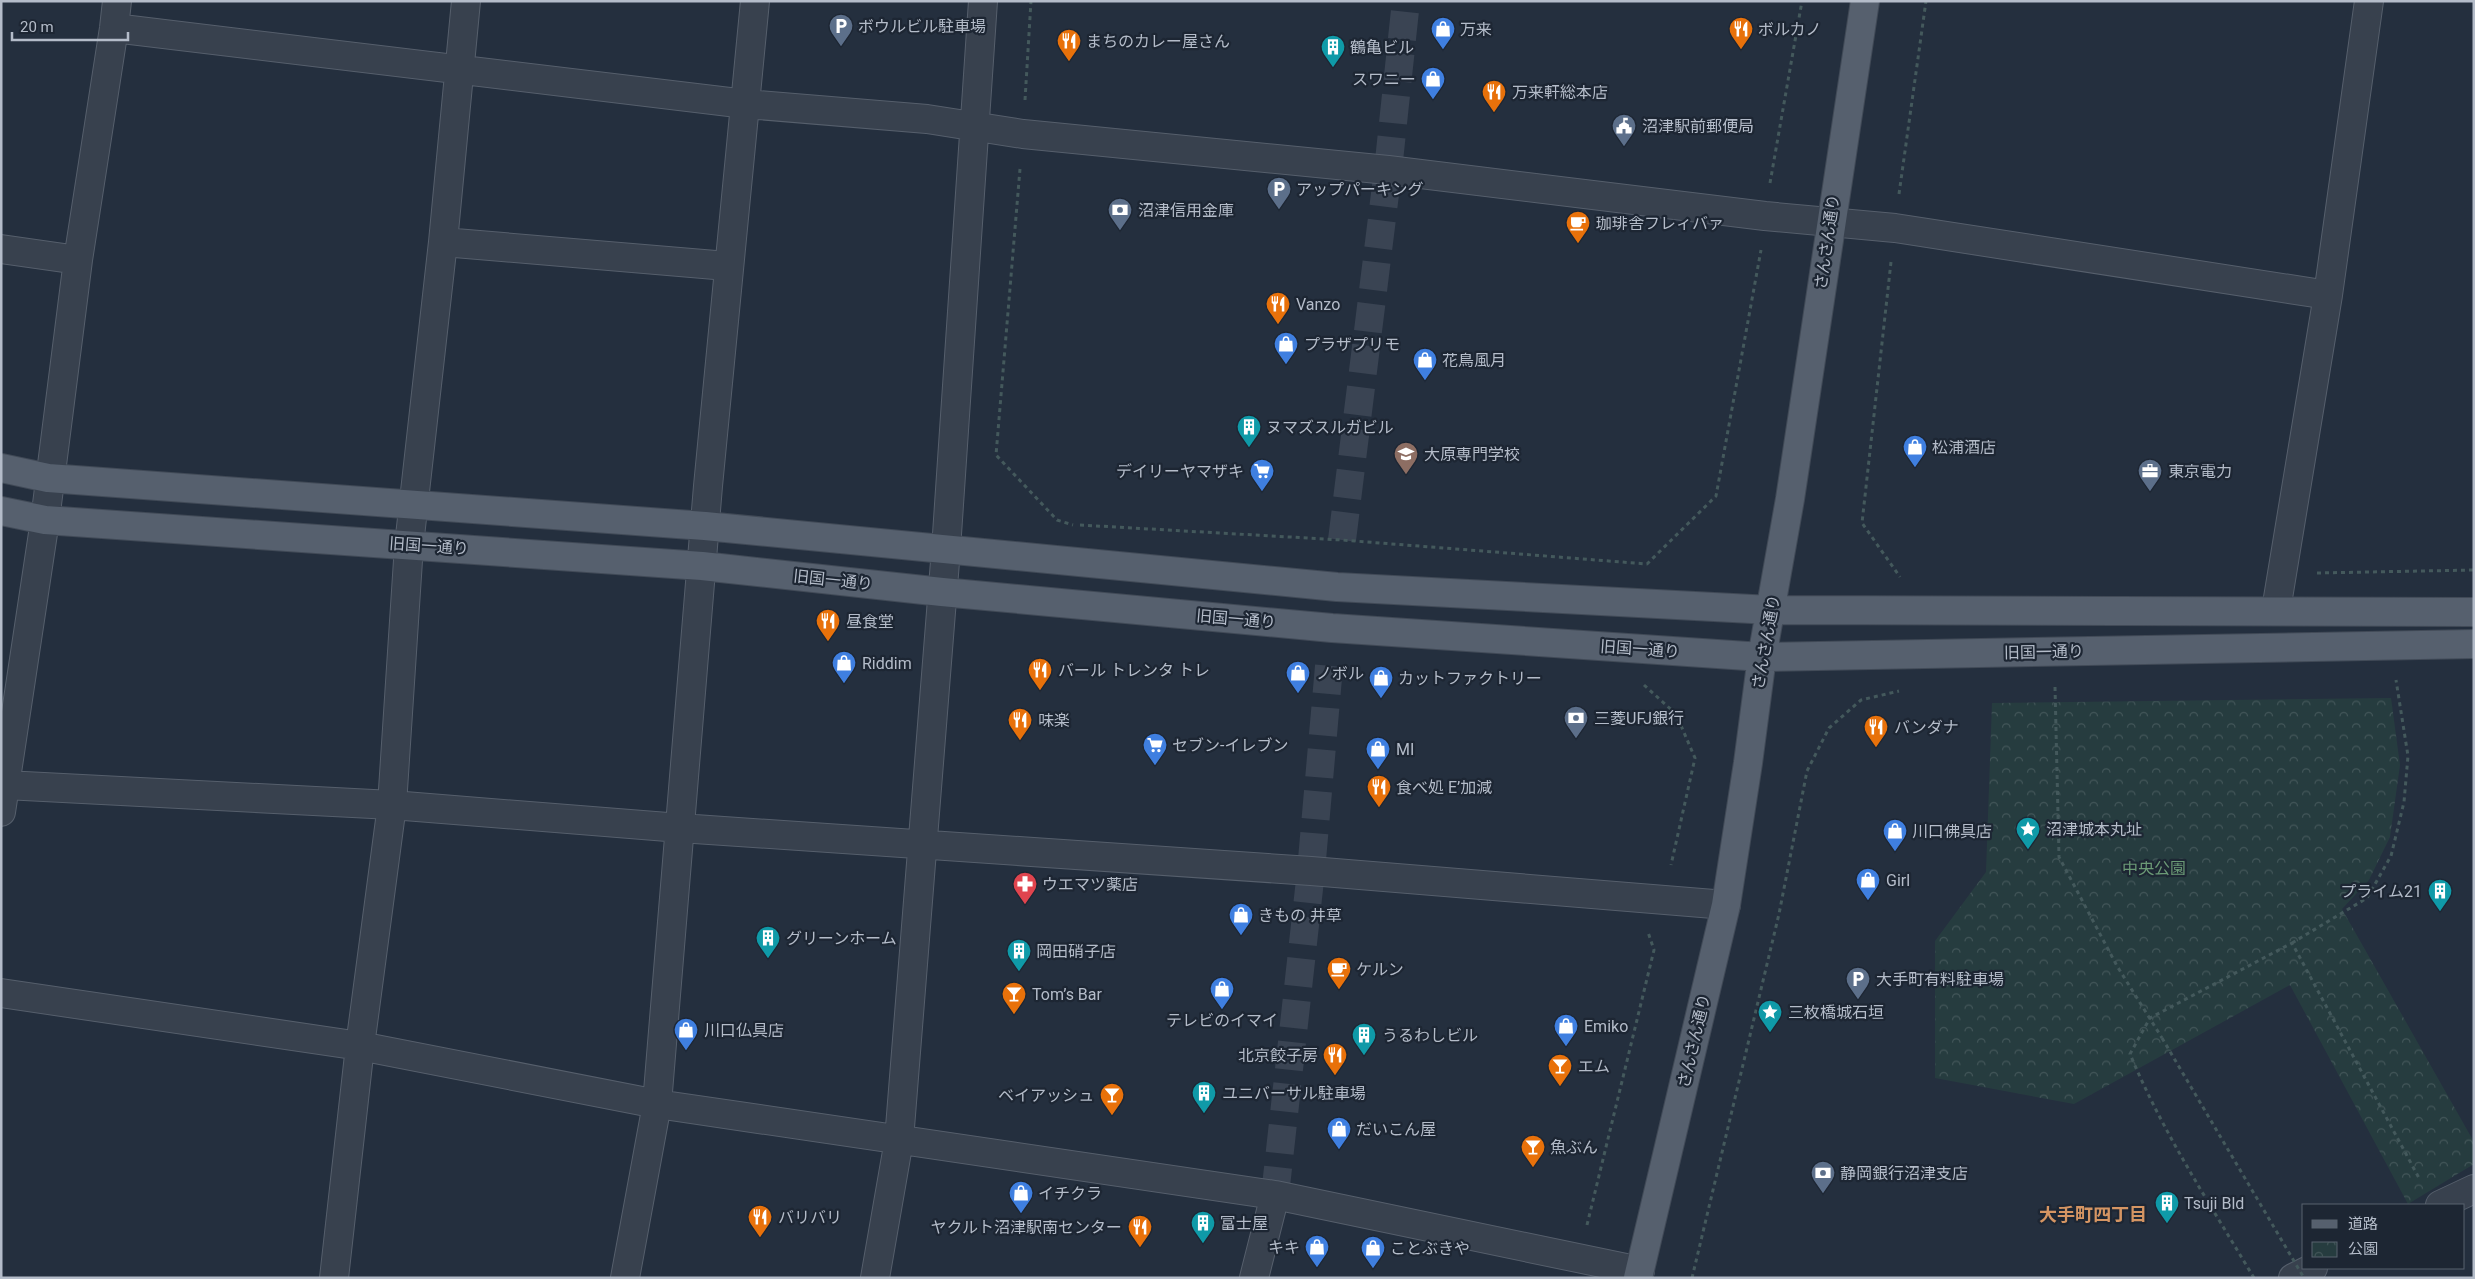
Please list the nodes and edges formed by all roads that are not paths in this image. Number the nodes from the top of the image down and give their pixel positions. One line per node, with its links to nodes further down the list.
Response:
1 (116, 1): 7 (street)
2 (466, 1): 8 (street)
3 (755, 1): 9 (street)
4 (983, 1): 10 (street)
5 (1864, 1): 11 (main road, さんさん通り)
6 (2369, 1): 16 (street)
7 (114, 28): 8 (street); 14 (street)
8 (458, 68): 9 (street); 12 (street)
9 (746, 104): 10 (street); 15 (street)
10 (975, 125): 11 (street); 24 (street)
11 (1830, 223): 16 (street); 27 (main road, さんさん通り)
12 (443, 242): 15 (street); 19 (street)
13 (1, 249): 14 (street)
14 (78, 260): 18 (street)
15 (727, 266): 22 (street)
16 (2328, 294): 28 (street)
17 (1, 468): 18 (main road)
18 (48, 478): 19 (main road); 21 (street)
19 (413, 506): 22 (main road); 23 (street)
20 (1, 511): 21 (main road, 旧国一通り)
21 (45, 520): 23 (main road, 旧国一通り); 32 (street)
22 (705, 526): 24 (main road); 25 (street)
23 (409, 545): 25 (main road, 旧国一通り); 33 (street)
24 (946, 549): 26 (street); 27 (main road)
25 (702, 566): 26 (main road, 旧国一通り); 35 (street)
26 (942, 592): 31 (main road, 旧国一通り); 36 (street)
27 (1771, 610): 28 (main road); 31 (main road, さんさん通り)
28 (2276, 610): 29 (main road)
29 (2474, 612)
30 (2474, 644): 31 (main road, 旧国一通り)
31 (1762, 657): 37 (main road, さんさん通り)
32 (5, 785): 33 (street); 34 (street)
33 (392, 805): 35 (street); 39 (street)
34 (1, 812)
35 (680, 828): 36 (street); 40 (street)
36 (922, 842): 37 (street); 41 (street)
37 (1726, 905): 46 (main road, さんさん通り)
38 (1, 992): 39 (street)
39 (360, 1046): 40 (street); 47 (street)
40 (657, 1104): 41 (street); 48 (street)
41 (899, 1140): 43 (street); 49 (street)
42 (2474, 1189): 44 (street)
43 (1276, 1195): 46 (street); 50 (street)
44 (2442, 1204)
45 (2311, 1269): 51 (street)
46 (1639, 1275)
47 (334, 1278)
48 (625, 1278)
49 (875, 1278)
50 (1254, 1278)
51 (2293, 1278)

